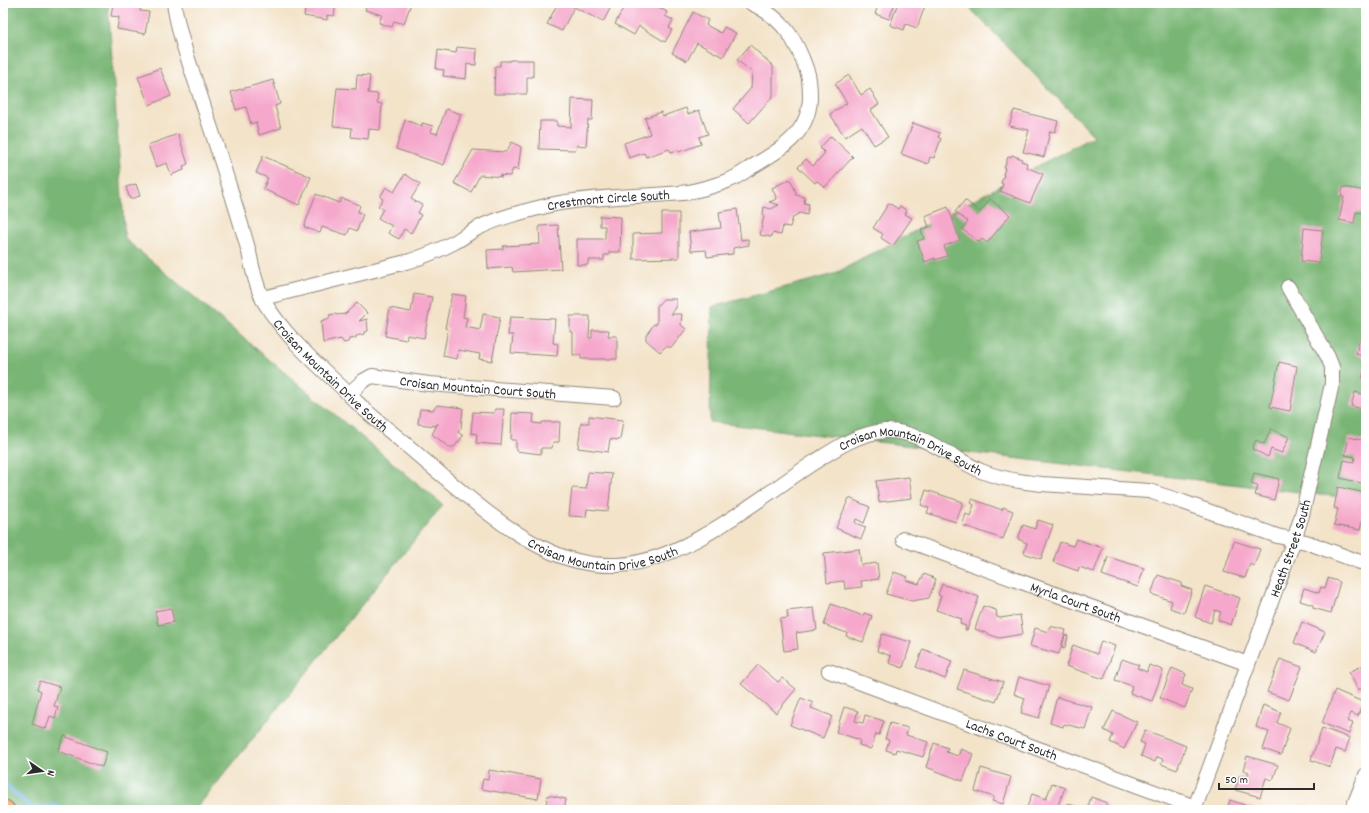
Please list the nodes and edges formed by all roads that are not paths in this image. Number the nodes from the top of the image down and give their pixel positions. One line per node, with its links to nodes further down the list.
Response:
1 (174, 3): 4 (street, Croisan Mountain Drive South)
2 (751, 3): 4 (street, Crestmont Circle South)
3 (1288, 287): 8 (street, Heath Street South)
4 (263, 298): 5 (street, Croisan Mountain Drive South)
5 (349, 394): 6 (street, Croisan Mountain Court South); 8 (street, Croisan Mountain Drive South)
6 (614, 398)
7 (903, 539): 10 (street, Myrla Court South)
8 (1294, 540): 9 (street, Croisan Mountain Drive South); 10 (street, Heath Street South)
9 (1360, 562)
10 (1248, 664): 14 (street, Heath Street South)
11 (829, 671): 14 (street, Lachs Court South)
12 (1366, 775): 16 (street)
13 (3, 808): 15 (main road)
14 (1194, 809)
15 (6, 810)
16 (1352, 810)

